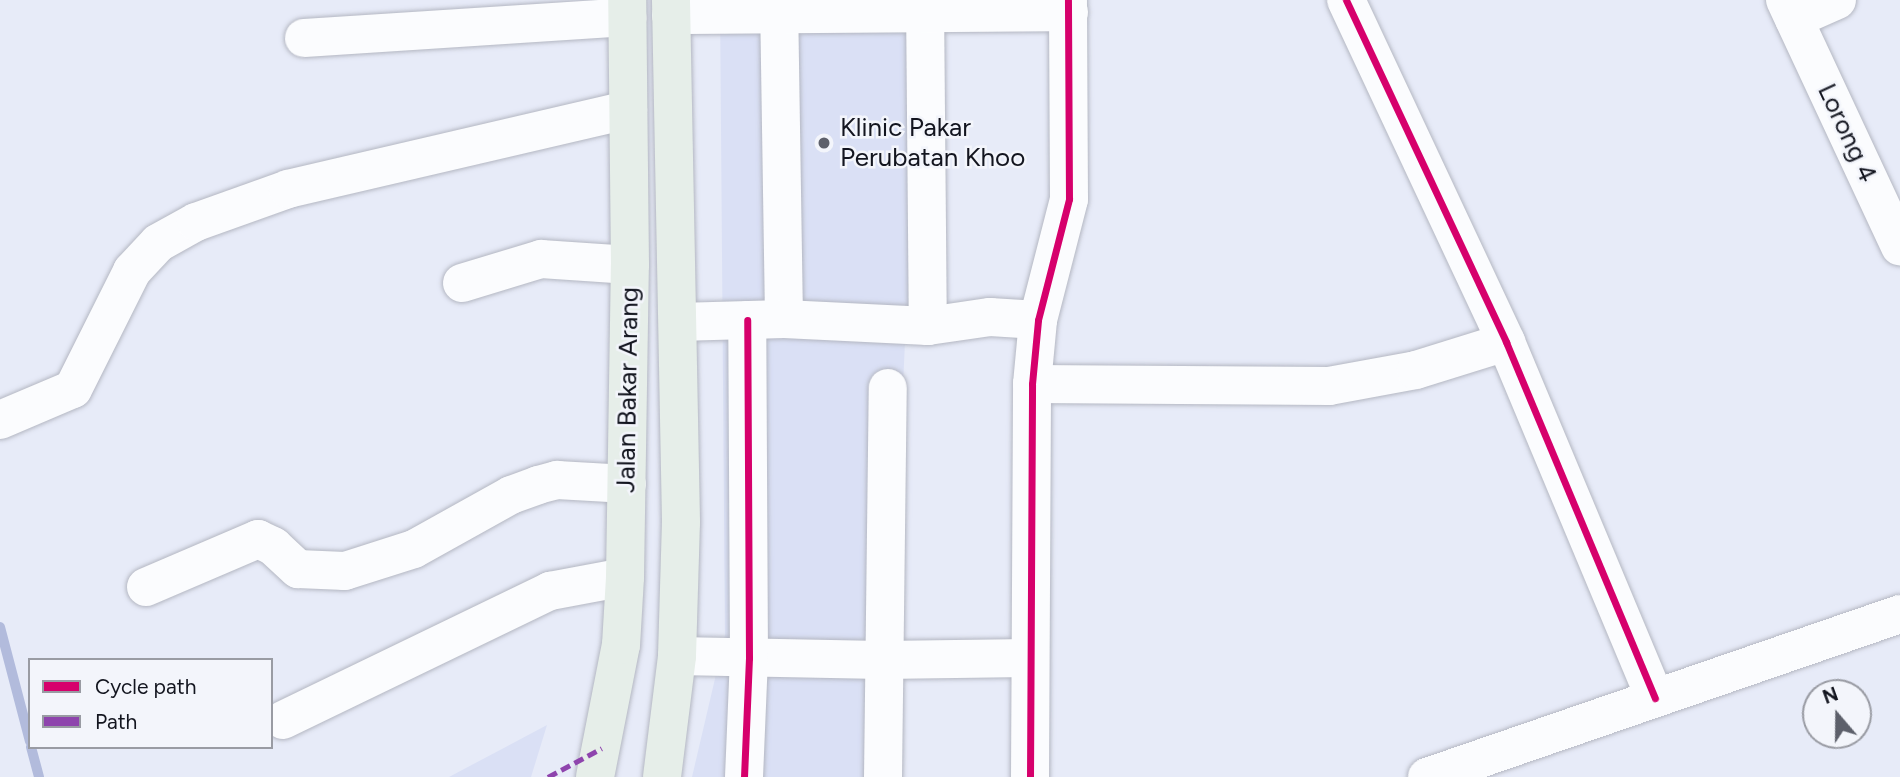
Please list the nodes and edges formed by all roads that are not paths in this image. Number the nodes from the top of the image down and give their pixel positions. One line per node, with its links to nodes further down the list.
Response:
1 (1346, 0): 18 (street)
2 (1838, 0): 8 (street, Lorong 4)
3 (926, 6): 4 (street); 6 (street); 17 (street)
4 (1068, 6): 15 (street)
5 (671, 7): 6 (street); 16 (main road, Jalan Bakar Arang)
6 (779, 7): 14 (street)
7 (627, 9): 9 (street); 10 (main road, Jalan Bakar Arang)
8 (1789, 10): 11 (street, Lorong 4)
9 (304, 38)
10 (628, 110): 12 (main road, Jalan Bakar Arang); 21 (street)
11 (1900, 247)
12 (630, 265): 13 (street); 22 (main road, Jalan Bakar Arang)
13 (462, 283)
14 (766, 320): 16 (street); 17 (street); 27 (street)
15 (1038, 320): 17 (street); 19 (street)
16 (678, 322): 26 (main road, Jalan Bakar Arang)
17 (928, 326)
18 (1506, 342): 19 (street); 30 (street)
19 (1032, 384): 28 (street)
20 (888, 388): 29 (street)
21 (0, 420)
22 (627, 484): 23 (main road, Jalan Bakar Arang); 24 (street)
23 (625, 577): 31 (street); 32 (main road, Jalan Bakar Arang)
24 (146, 587)
25 (1900, 614): 30 (street)
26 (677, 656): 27 (street); 33 (main road, Jalan Bakar Arang)
27 (749, 658): 29 (street); 34 (street)
28 (1029, 658): 29 (street); 36 (street)
29 (883, 660): 35 (street)
30 (1655, 698): 37 (street)
31 (283, 720)
32 (596, 777)
33 (662, 777)
34 (744, 777)
35 (883, 777)
36 (1030, 777)
37 (1427, 777)

